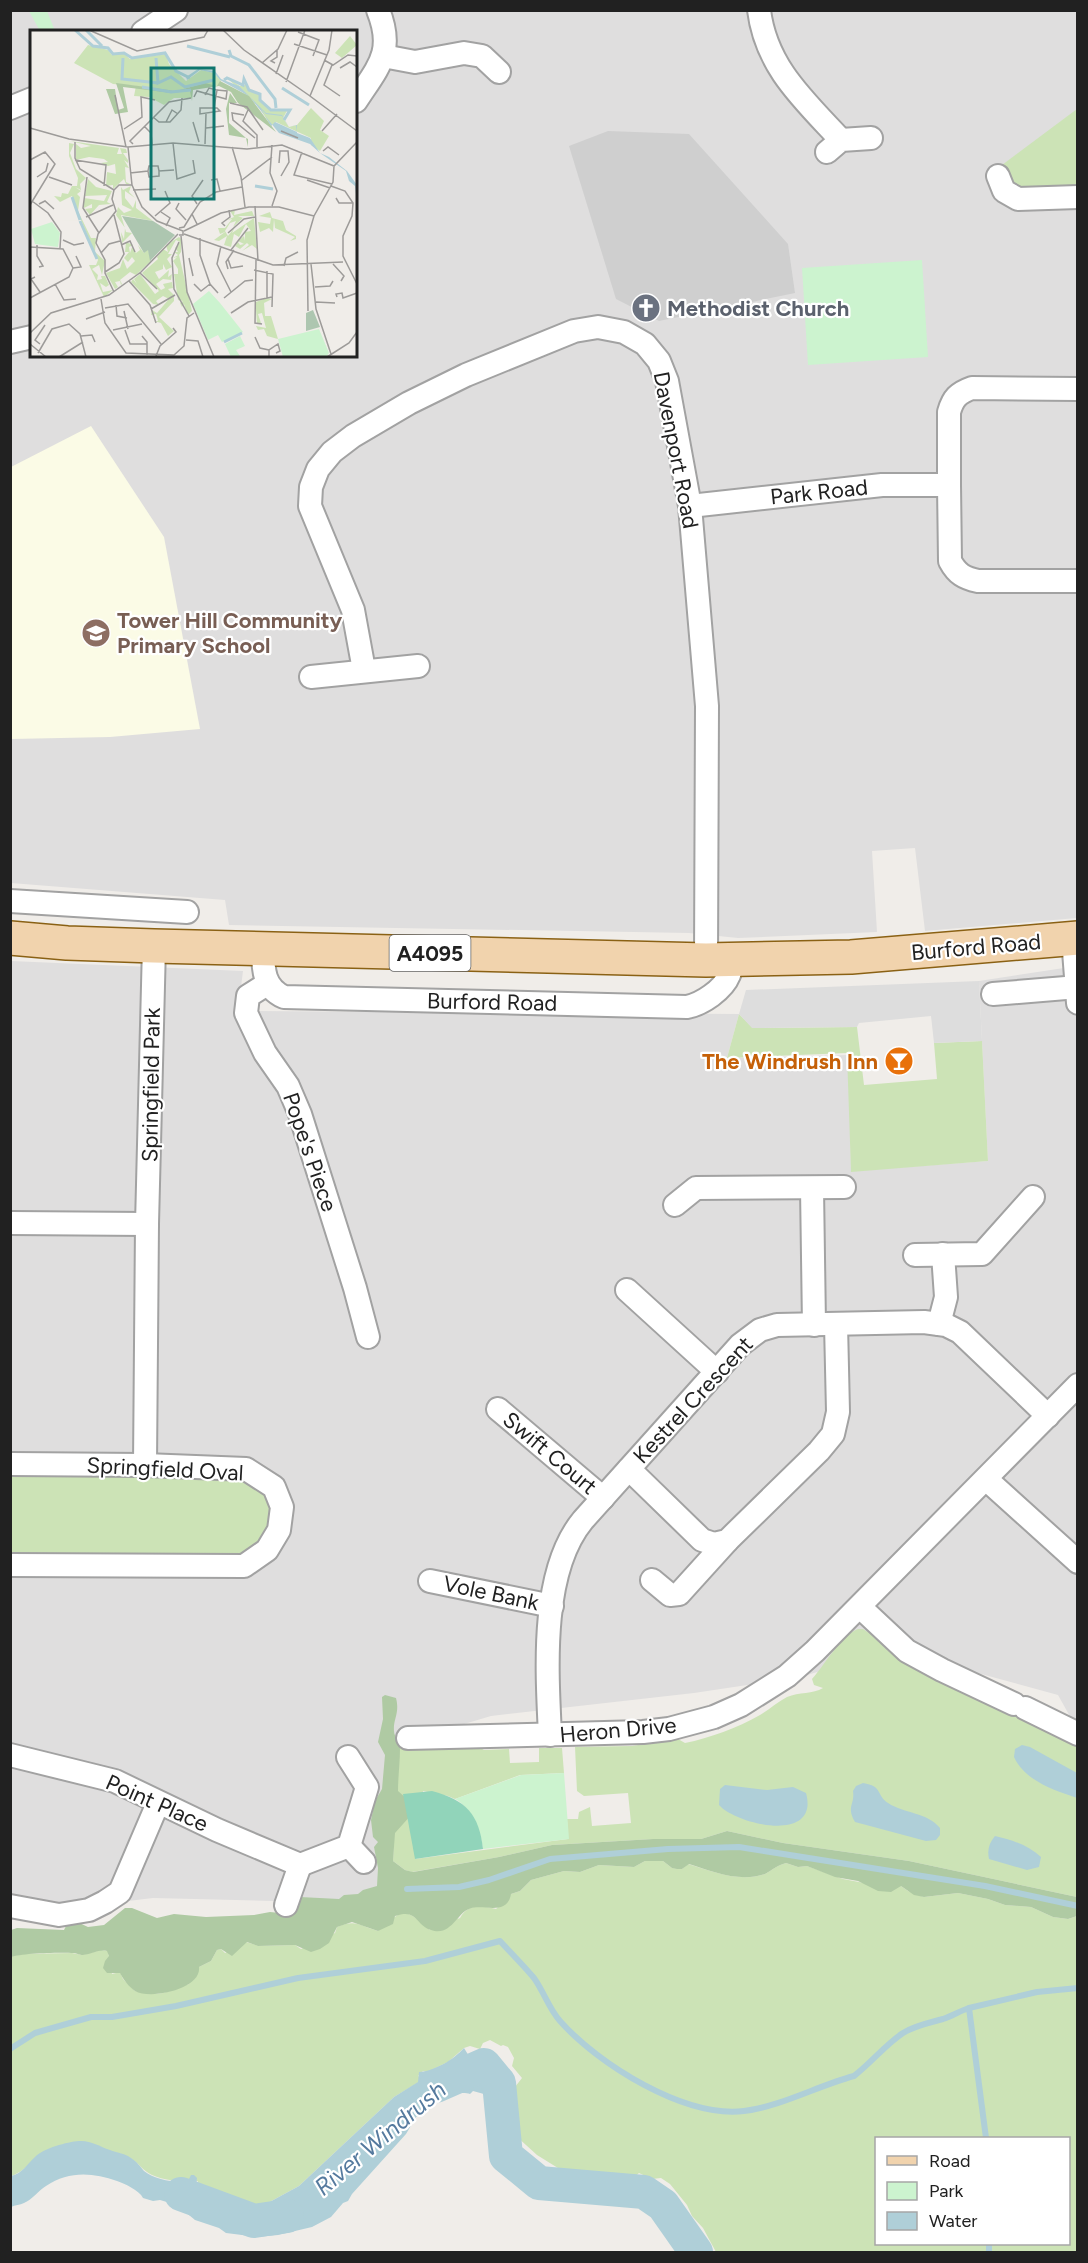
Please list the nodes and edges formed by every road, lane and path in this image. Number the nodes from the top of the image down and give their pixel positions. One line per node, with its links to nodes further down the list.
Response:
1 (176, 10): 4 (street)
2 (378, 10): 5 (street)
3 (759, 10): 10 (street)
4 (146, 30)
5 (383, 56): 6 (street); 7 (street)
6 (499, 72)
7 (357, 99)
8 (30, 100): 9 (street)
9 (10, 108)
10 (871, 138)
11 (998, 176): 12 (street)
12 (1077, 197)
13 (30, 337): 14 (street)
14 (10, 342)
15 (1077, 389): 16 (street)
16 (949, 485): 17 (street, Park Road); 18 (street)
17 (690, 506): 20 (street, Davenport Road); 28 (street, Davenport Road)
18 (1077, 581)
19 (418, 666): 20 (street)
20 (364, 670): 21 (street)
21 (311, 677)
22 (10, 901): 23 (street)
23 (187, 912)
24 (10, 938): 26 (main road, Burford Road / A4095)
25 (1075, 938): 28 (main road, Burford Road / A4095); 30 (street)
26 (154, 946): 27 (main road, Burford Road / A4095); 37 (street, Springfield Park)
27 (263, 950): 28 (main road, Burford Road / A4095); 29 (street)
28 (719, 960): 29 (street, Burford Road)
29 (267, 984): 44 (street, Pope's Piece)
30 (1077, 992): 31 (street)
31 (993, 994)
32 (844, 1187): 33 (street)
33 (812, 1188): 35 (street); 41 (street)
34 (1033, 1197): 38 (street)
35 (675, 1205)
36 (10, 1223): 37 (street)
37 (147, 1224): 50 (street, Springfield Park)
38 (944, 1254): 39 (street); 43 (street)
39 (915, 1255)
40 (627, 1290): 45 (street)
41 (814, 1324): 42 (street, Kestrel Crescent); 45 (street, Kestrel Crescent)
42 (836, 1324): 43 (street, Kestrel Crescent); 54 (street)
43 (939, 1324): 48 (street, Kestrel Crescent)
44 (368, 1337)
45 (717, 1372): 51 (street, Kestrel Crescent)
46 (1077, 1385): 48 (street, Heron Drive)
47 (498, 1409): 53 (street, Swift Court)
48 (1048, 1416): 52 (street, Heron Drive)
49 (10, 1464): 50 (street, Springfield Oval)
50 (145, 1465): 56 (street, Springfield Oval)
51 (629, 1469): 53 (street, Kestrel Crescent); 54 (street)
52 (986, 1479): 55 (street); 60 (street, Heron Drive)
53 (603, 1498): 59 (street, Kestrel Crescent)
54 (727, 1541): 57 (street)
55 (1077, 1562)
56 (10, 1566)
57 (652, 1580)
58 (430, 1581): 59 (street, Vole Bank)
59 (552, 1606): 62 (street, Kestrel Crescent)
60 (860, 1606): 61 (street); 62 (street, Heron Drive)
61 (1077, 1734)
62 (550, 1735): 63 (street, Heron Drive)
63 (408, 1738)
64 (10, 1755): 66 (street, Point Place)
65 (348, 1757): 67 (street)
66 (158, 1803): 67 (street, Point Place); 69 (street)
67 (300, 1865): 68 (street)
68 (286, 1905)
69 (10, 1906)

